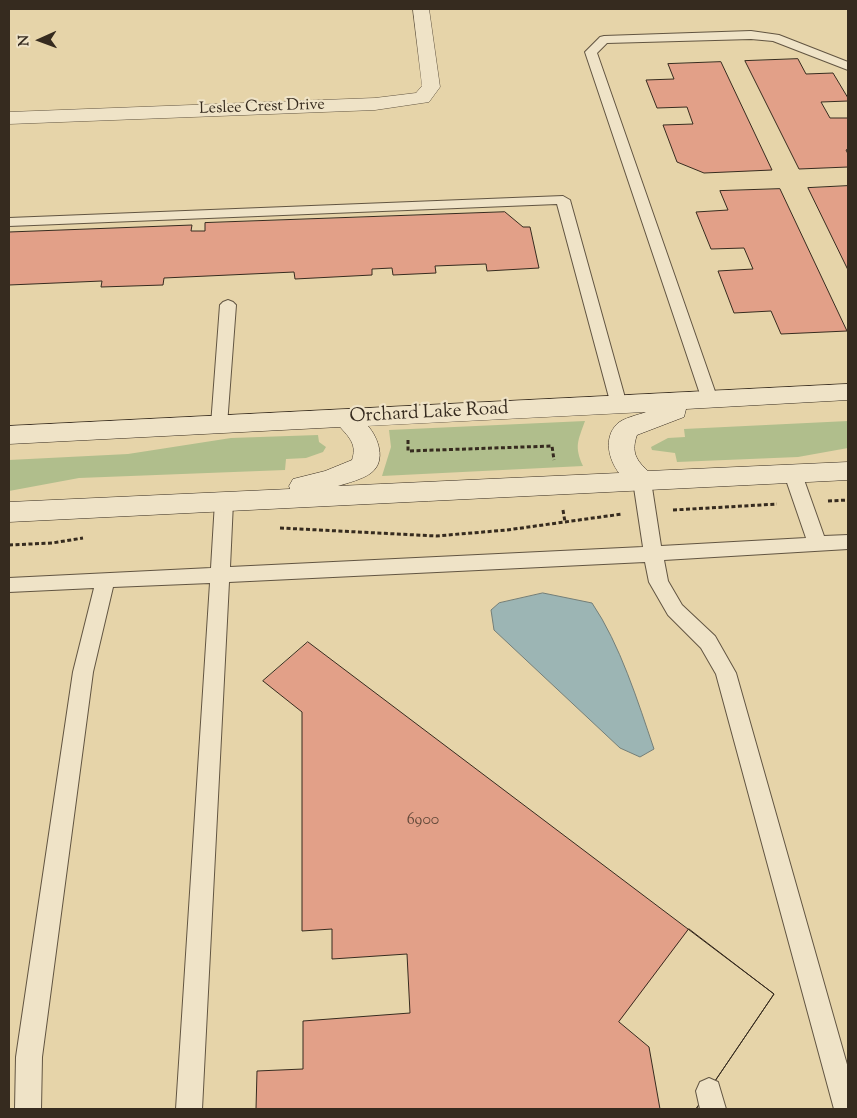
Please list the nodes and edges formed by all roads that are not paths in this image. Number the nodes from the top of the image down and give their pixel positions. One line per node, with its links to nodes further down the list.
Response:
1 (421, 9): 3 (main road, Leslee Crest Drive)
2 (848, 66): 7 (lane)
3 (9, 118)
4 (9, 222): 8 (lane)
5 (228, 305): 10 (lane)
6 (848, 392): 7 (main road, Orchard Lake Road)
7 (710, 400): 8 (main road, Orchard Lake Road); 14 (main road)
8 (619, 405): 9 (main road, Orchard Lake Road)
9 (346, 418): 10 (main road, Orchard Lake Road); 15 (main road)
10 (220, 424): 11 (main road, Orchard Lake Road)
11 (9, 435)
12 (848, 471): 13 (main road)
13 (793, 474): 14 (main road); 18 (lane)
14 (642, 482): 15 (main road); 19 (lane)
15 (224, 502): 16 (main road); 20 (lane)
16 (9, 512)
17 (848, 542): 18 (lane)
18 (817, 544): 19 (lane)
19 (653, 554): 20 (lane); 25 (lane)
20 (219, 575): 21 (lane); 24 (lane)
21 (105, 581): 22 (lane); 23 (lane)
22 (9, 585)
23 (28, 1109)
24 (189, 1109)
25 (847, 1109)

